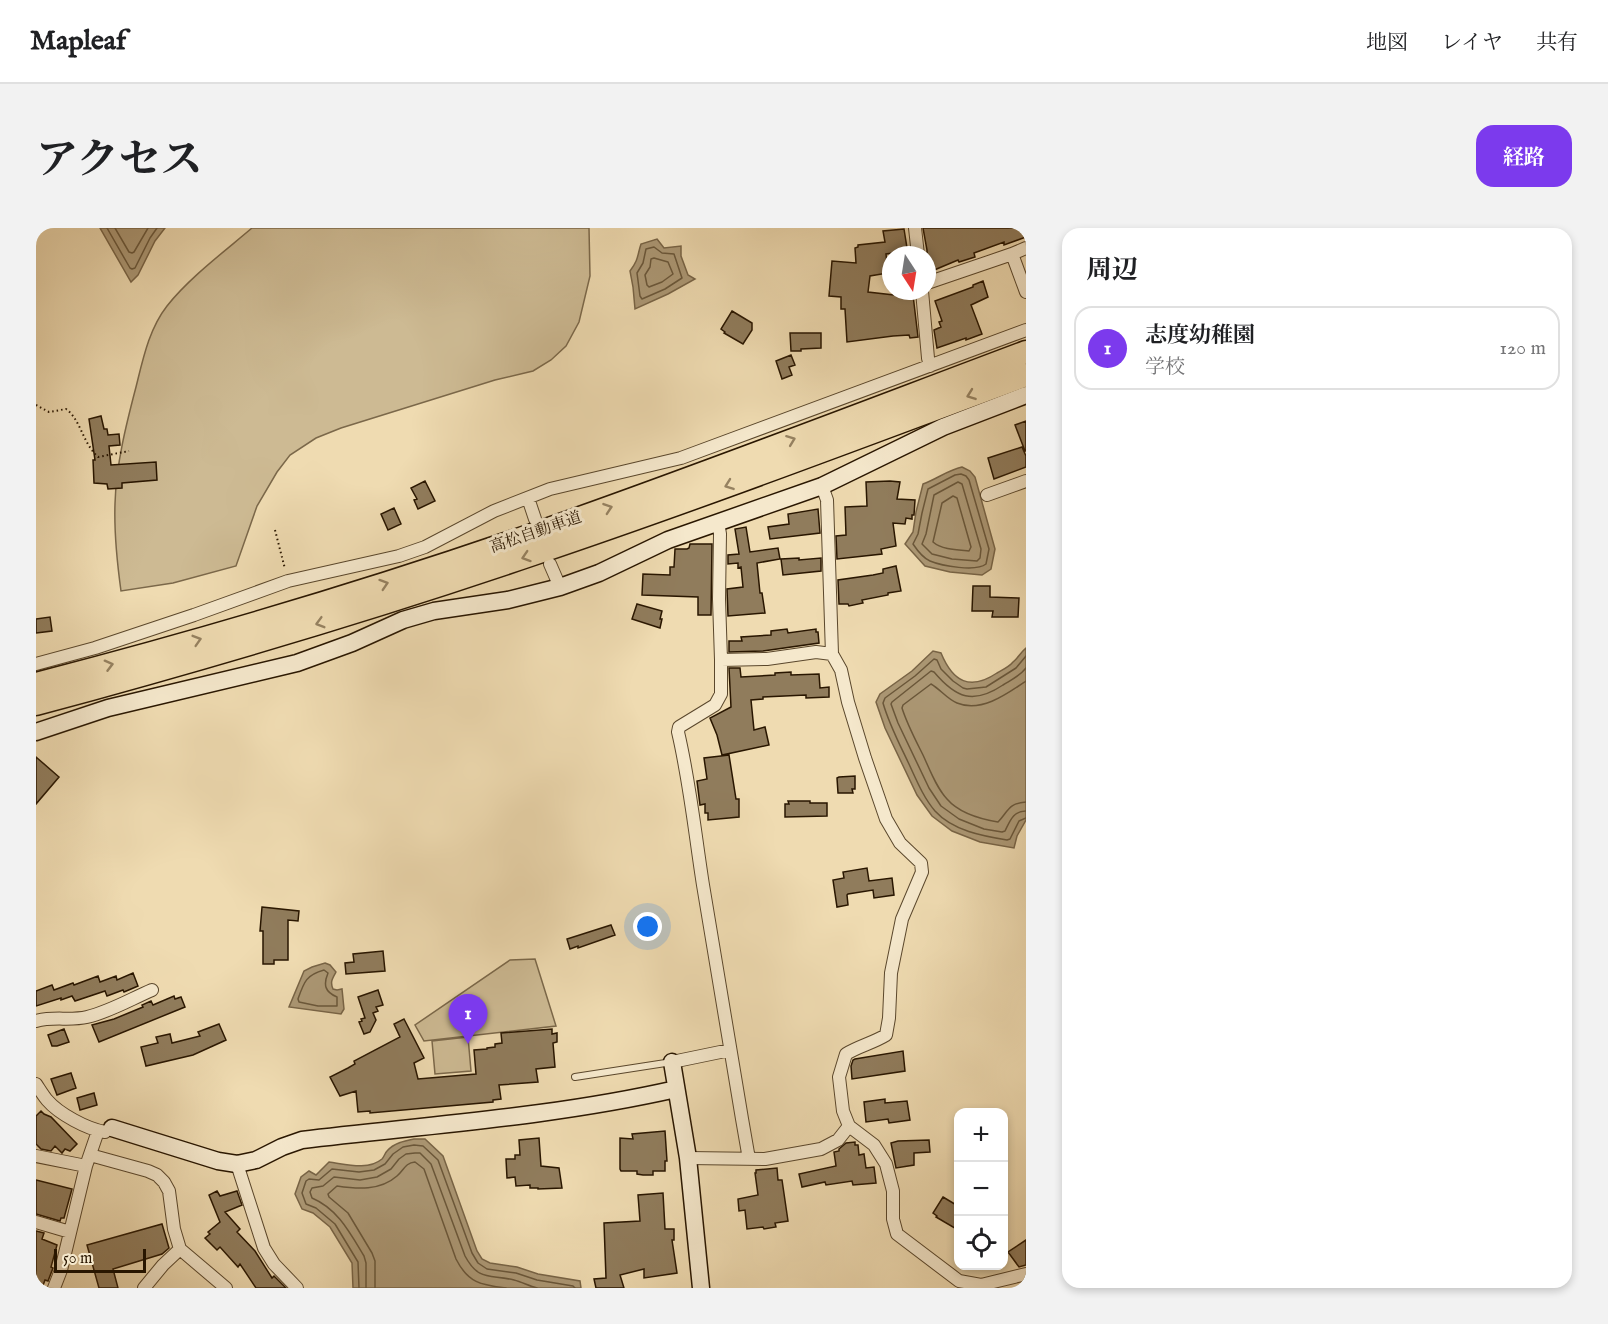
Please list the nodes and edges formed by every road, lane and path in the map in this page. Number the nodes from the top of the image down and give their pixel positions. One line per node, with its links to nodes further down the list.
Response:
1 (915, 228): 2 (street)
2 (917, 246)
3 (1026, 248): 4 (street)
4 (1012, 254): 5 (street); 6 (street)
5 (936, 280)
6 (1026, 292)
7 (923, 300): 10 (street)
8 (1026, 330): 10 (street)
9 (1026, 352): 29 (highway, 高松自動車道, one-way to 9)
10 (930, 366): 18 (street)
11 (1026, 375): 28 (highway, 高松自動車道, one-way to 28)
12 (1026, 395): 16 (street)
13 (36, 405): 14 (path)
14 (129, 451)
15 (1026, 481): 17 (street)
16 (822, 486): 20 (street); 25 (street)
17 (987, 495)
18 (528, 498): 19 (street); 23 (street)
19 (535, 519)
20 (718, 522): 24 (street); 26 (street)
21 (275, 530): 23 (path)
22 (550, 564): 24 (street)
23 (288, 580): 27 (street)
24 (560, 587): 32 (street)
25 (832, 654): 26 (street); 40 (street)
26 (722, 660): 35 (street)
27 (36, 664)
28 (128, 679): 30 (lane); 31 (highway, 高松自動車道)
29 (36, 683)
30 (66, 703)
31 (36, 704)
32 (36, 732)
33 (152, 990): 34 (street)
34 (36, 1021)
35 (730, 1050): 36 (street); 44 (street)
36 (672, 1062): 37 (lane); 39 (street)
37 (575, 1077)
38 (36, 1084): 41 (street)
39 (676, 1089): 43 (street); 46 (street)
40 (849, 1126): 44 (street); 50 (street)
41 (105, 1129): 45 (street); 46 (street)
42 (36, 1156): 45 (street)
43 (688, 1158): 44 (street); 55 (street)
44 (749, 1159)
45 (88, 1160): 48 (street); 49 (street)
46 (237, 1164): 54 (street)
47 (36, 1222): 48 (street)
48 (70, 1232): 51 (street)
49 (180, 1249): 52 (street); 53 (street)
50 (1026, 1274)
51 (54, 1288)
52 (144, 1288)
53 (226, 1288)
54 (297, 1288)
55 (701, 1288)

